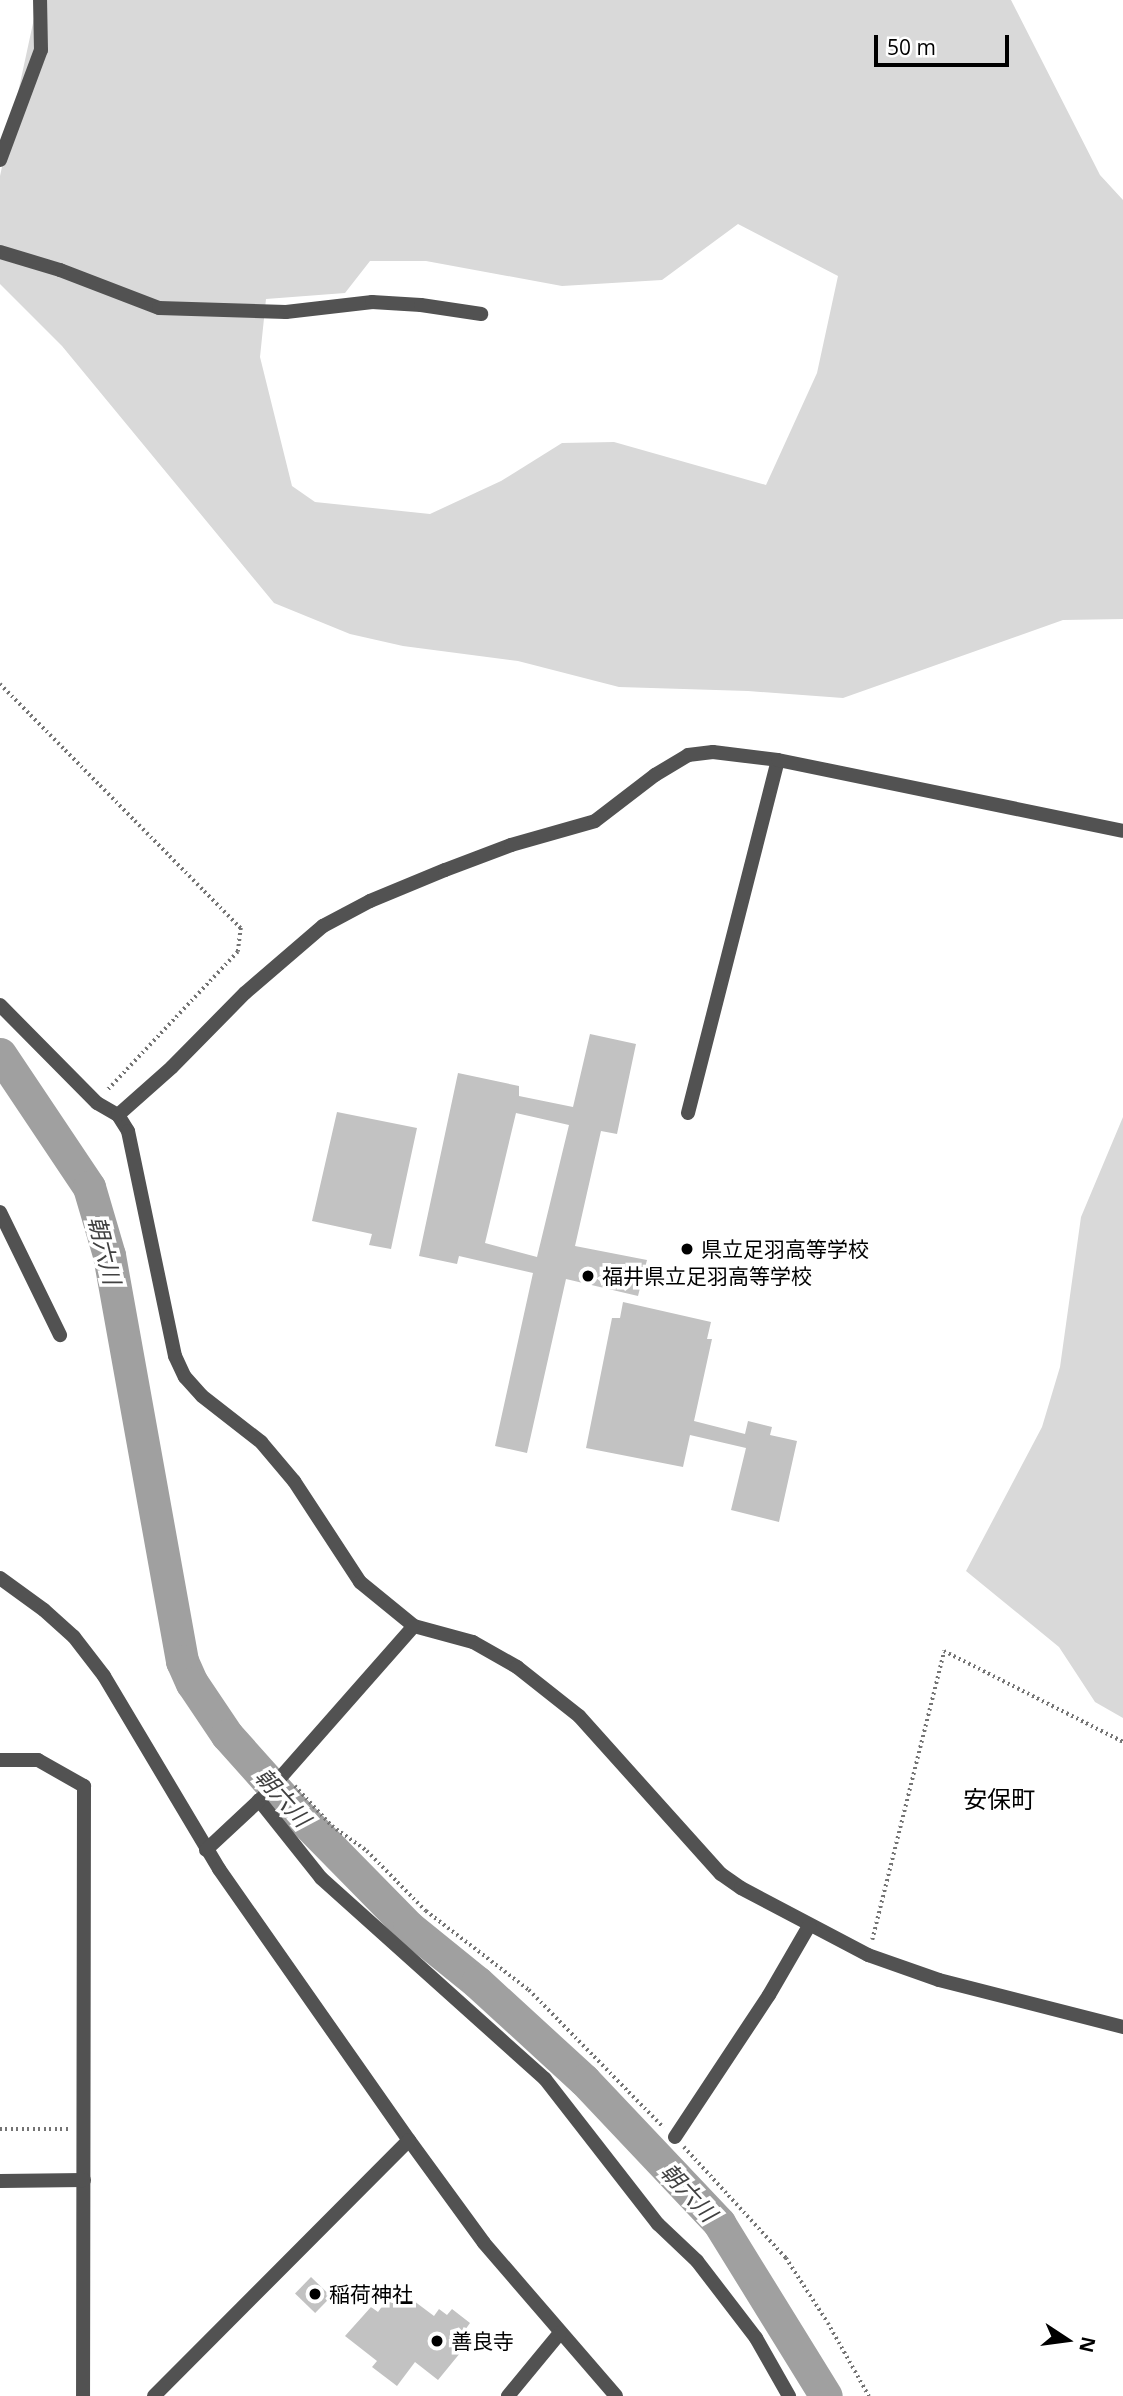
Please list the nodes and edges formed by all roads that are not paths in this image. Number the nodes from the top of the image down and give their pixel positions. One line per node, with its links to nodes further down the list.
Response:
1 (40, 0): 2 (street)
2 (0, 160)
3 (0, 252): 4 (street)
4 (481, 314)
5 (778, 760): 6 (street); 8 (street); 9 (street)
6 (1123, 831)
7 (0, 1005): 9 (street)
8 (688, 1113)
9 (118, 1115): 13 (street)
10 (0, 1212): 11 (street)
11 (60, 1335)
12 (1, 1582): 16 (street)
13 (414, 1626): 15 (street); 17 (street)
14 (0, 1760): 22 (street)
15 (262, 1797): 16 (street); 28 (street)
16 (206, 1850): 20 (street)
17 (809, 1926): 18 (street); 19 (street)
18 (1123, 2027)
19 (675, 2137)
20 (410, 2140): 23 (street); 25 (street)
21 (0, 2180): 22 (street)
22 (84, 2180): 24 (street)
23 (560, 2333): 26 (street); 27 (street)
24 (83, 2396)
25 (154, 2396)
26 (508, 2396)
27 (616, 2396)
28 (789, 2396)

